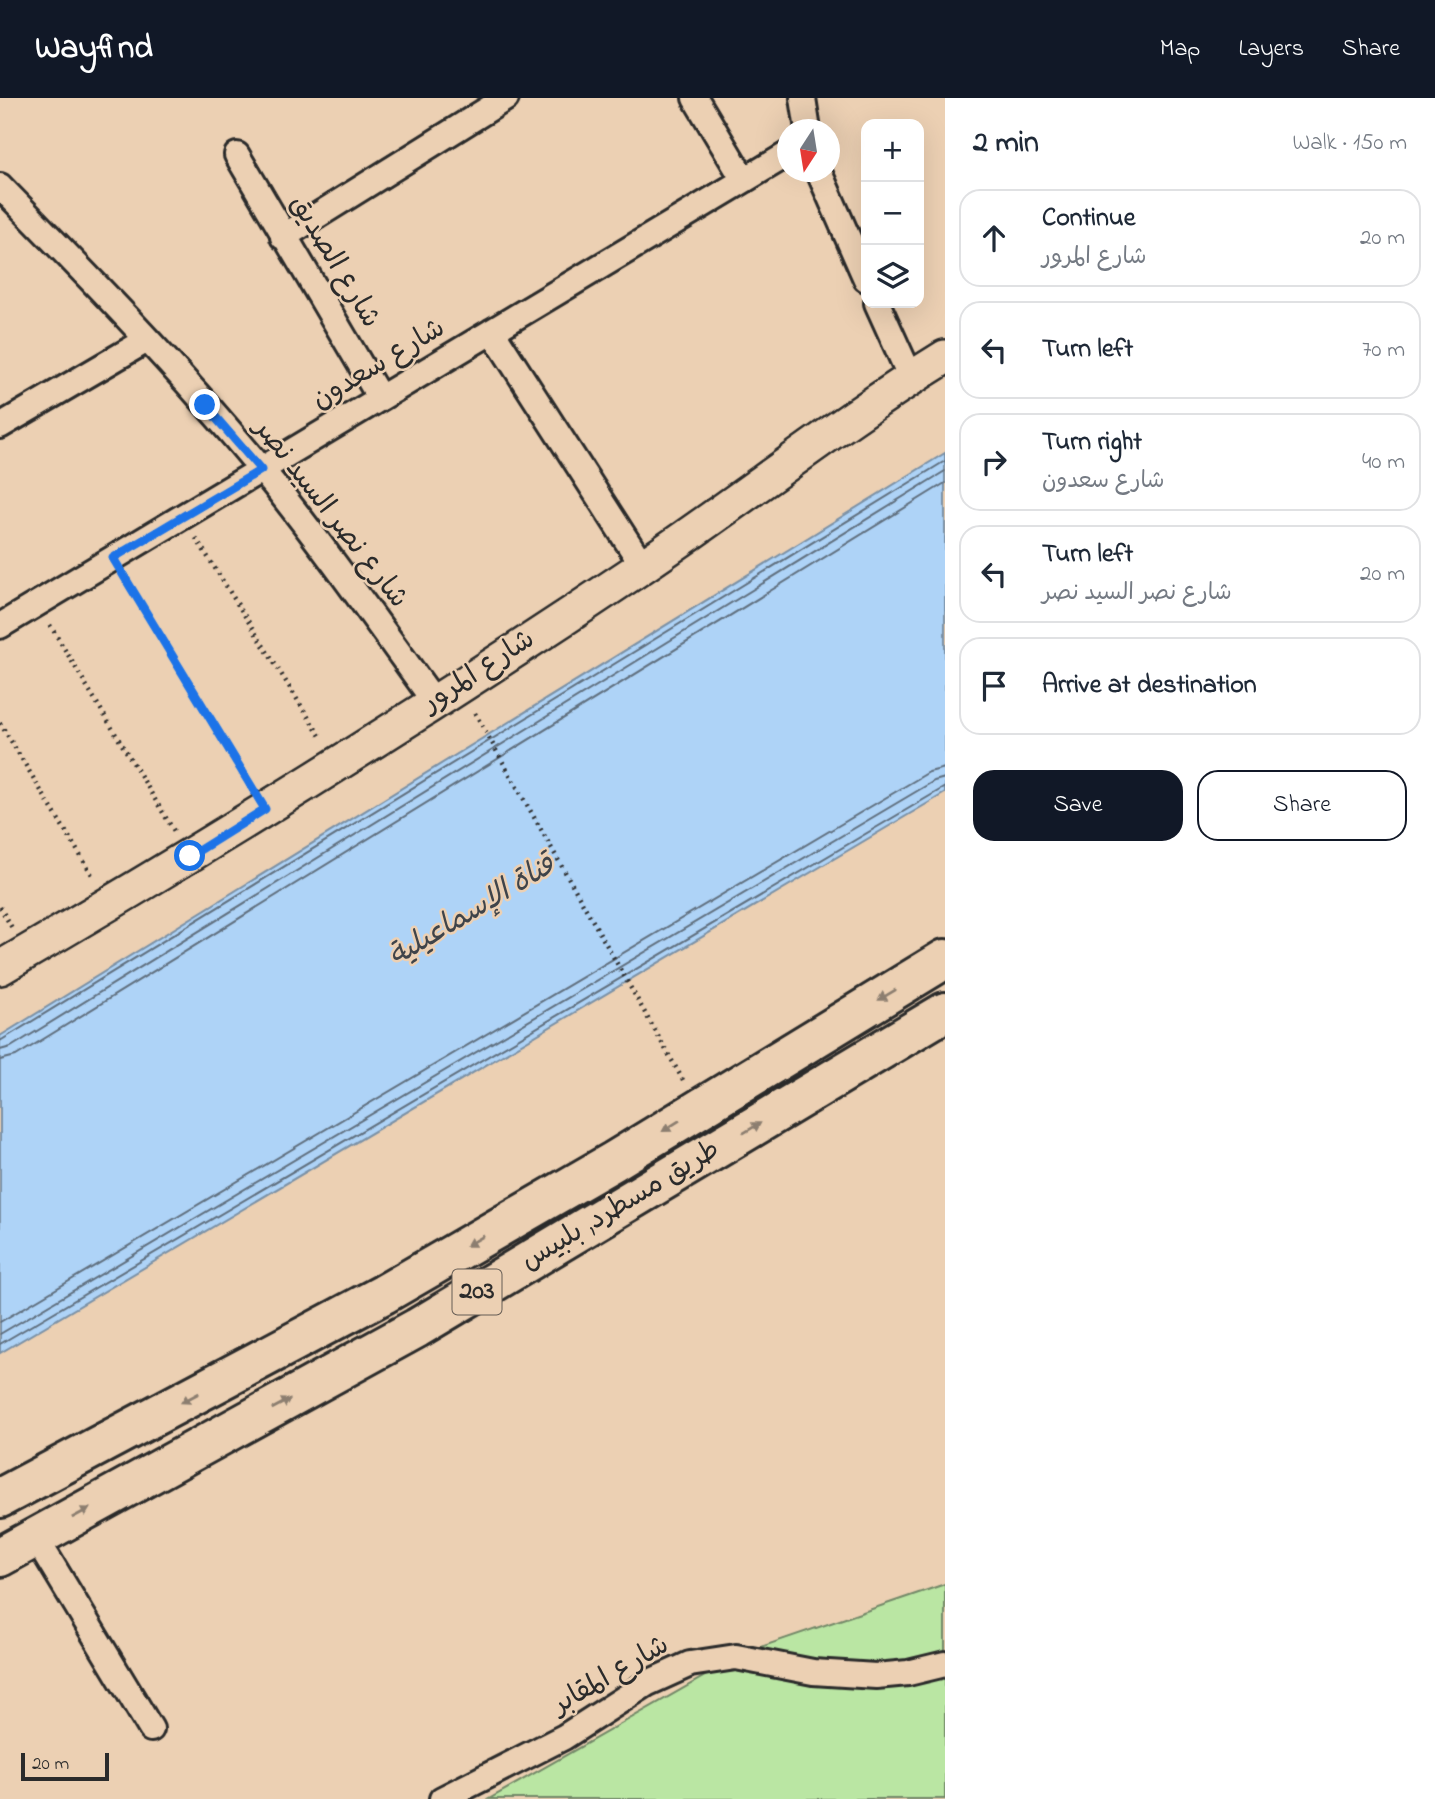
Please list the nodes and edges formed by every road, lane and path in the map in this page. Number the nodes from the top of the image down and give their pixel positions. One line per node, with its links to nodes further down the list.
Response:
1 (506, 98): 10 (street)
2 (695, 98): 7 (street)
3 (803, 98): 4 (street)
4 (806, 119)
5 (237, 155): 10 (street, شارع الصديق)
6 (777, 160): 7 (street, شارع سعدون)
7 (744, 180): 13 (street, شارع سعدون)
8 (823, 182): 11 (street)
9 (3, 195): 14 (street, شارع نصر السيد نصر)
10 (283, 237): 17 (street, شارع الصديق)
11 (861, 268)
12 (879, 308): 16 (street)
13 (492, 331): 17 (street, شارع سعدون); 22 (street)
14 (147, 340): 18 (street); 19 (street, شارع نصر السيد نصر)
15 (945, 357): 16 (main road, شارع المرور)
16 (911, 378): 22 (main road, شارع المرور)
17 (380, 398): 19 (street, شارع سعدون)
18 (0, 426)
19 (261, 470): 20 (street, شارع سعدون); 25 (street, شارع نصر السيد نصر)
20 (182, 517): 21 (street, شارع سعدون); 27 (path)
21 (113, 558): 23 (street, شارع سعدون); 28 (path)
22 (643, 566): 25 (main road, شارع المرور)
23 (37, 604): 24 (street, شارع سعدون); 29 (path)
24 (0, 626)
25 (446, 693): 27 (main road, شارع المرور); 34 (path)
26 (0, 723): 30 (path)
27 (337, 763): 28 (main road, شارع المرور)
28 (265, 809): 29 (main road, شارع المرور)
29 (190, 856): 30 (main road, شارع المرور)
30 (110, 905): 32 (main road, شارع المرور)
31 (945, 960): 35 (main road, طريق مسطرد, بلبيس / 203, one-way to 35)
32 (0, 968)
33 (945, 1012): 36 (main road, طريق مسطرد, بلبيس / 203, one-way to 33)
34 (671, 1061)
35 (0, 1498)
36 (36, 1538): 37 (main road, طريق مسطرد, بلبيس / 203); 39 (street)
37 (0, 1557)
38 (945, 1664): 40 (street, شارع المقابر)
39 (151, 1729)
40 (442, 1799)

